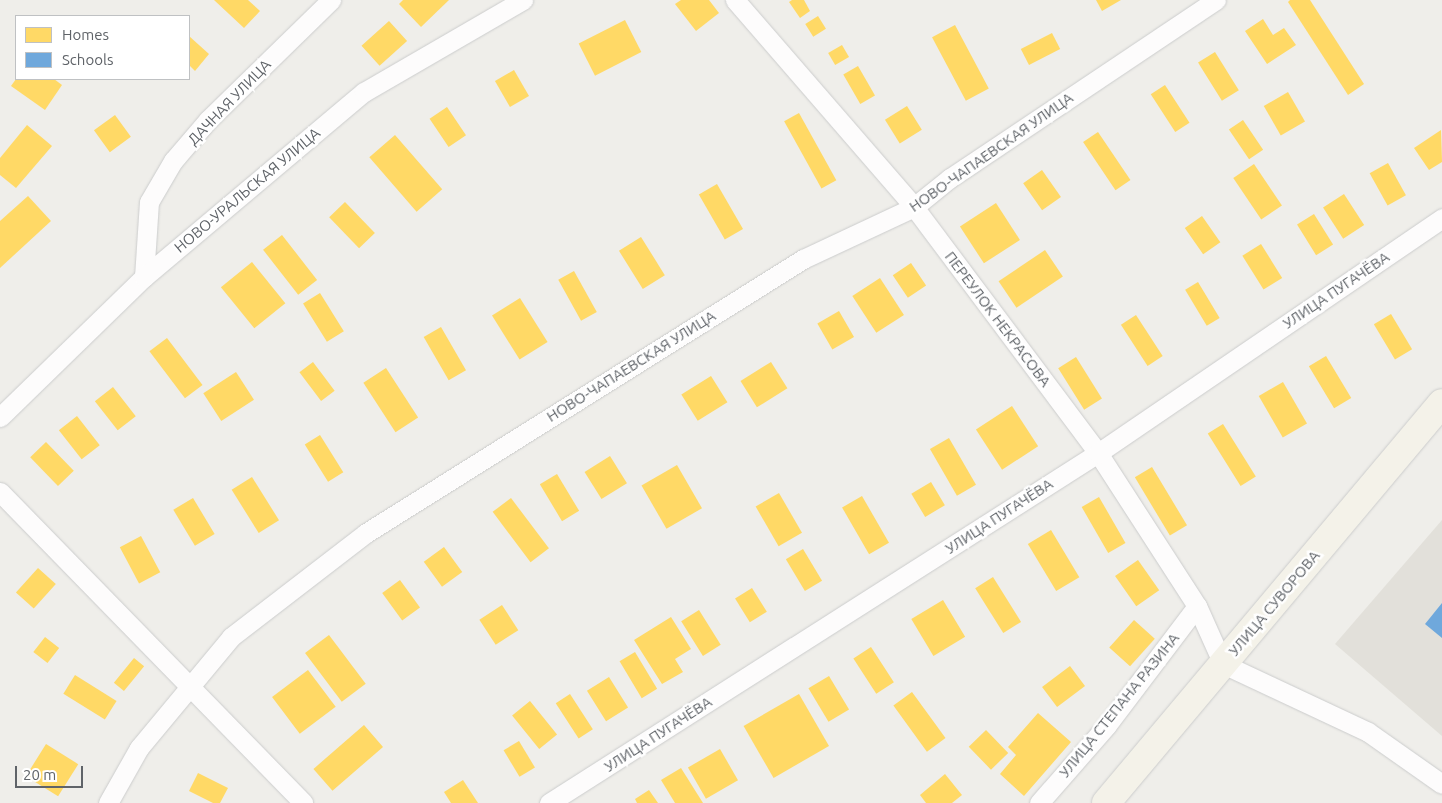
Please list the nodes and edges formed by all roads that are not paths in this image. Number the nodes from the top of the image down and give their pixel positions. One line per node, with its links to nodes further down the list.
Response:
1 (331, 0): 7 (street, ДАЧНАЯ УЛИЦА)
2 (523, 0): 7 (street, НОВО-УРАЛЬСКАЯ УЛИЦА)
3 (736, 0): 5 (street, ПЕРЕУЛОК НЕКРАСОВА)
4 (1216, 0): 5 (street, НОВО-ЧАПАЕВСКАЯ УЛИЦА)
5 (914, 208): 10 (street, ПЕРЕУЛОК НЕКРАСОВА); 14 (street, НОВО-ЧАПАЕВСКАЯ УЛИЦА)
6 (1442, 218): 10 (street, УЛИЦА ПУГАЧЁВА)
7 (144, 277): 9 (street, НОВО-УРАЛЬСКАЯ УЛИЦА)
8 (1442, 403): 13 (main road, УЛИЦА СУВОРОВА)
9 (0, 417)
10 (1098, 453): 12 (street, ПЕРЕУЛОК НЕКРАСОВА); 18 (street, УЛИЦА ПУГАЧЁВА)
11 (0, 492): 14 (street)
12 (1197, 606): 13 (street, ПЕРЕУЛОК НЕКРАСОВА); 19 (street, УЛИЦА СТЕПАНА РАЗИНА)
13 (1223, 664): 15 (street); 20 (main road, УЛИЦА СУВОРОВА)
14 (191, 685): 16 (street, НОВО-ЧАПАЕВСКАЯ УЛИЦА); 17 (street)
15 (1442, 784)
16 (108, 803)
17 (304, 803)
18 (549, 803)
19 (1039, 803)
20 (1106, 803)

